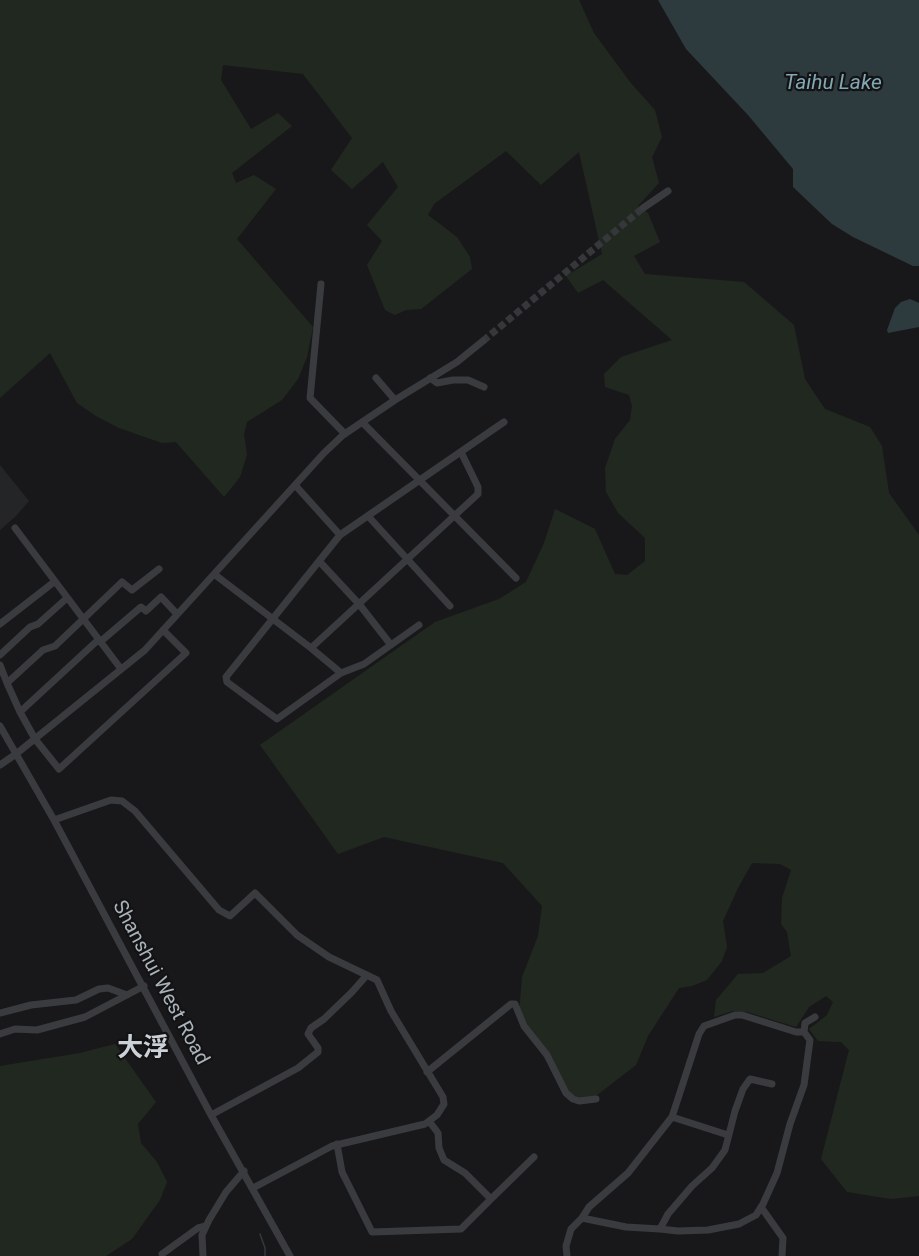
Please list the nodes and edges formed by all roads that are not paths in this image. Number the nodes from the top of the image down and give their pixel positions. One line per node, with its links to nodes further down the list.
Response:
1 (668, 191): 2 (street)
2 (643, 208)
3 (321, 284): 11 (street)
4 (483, 342): 6 (street)
5 (376, 378): 8 (street)
6 (430, 378): 7 (street); 8 (street)
7 (484, 387)
8 (395, 400): 9 (street)
9 (362, 422): 11 (street); 13 (street)
10 (504, 422): 12 (street)
11 (345, 434): 14 (street)
12 (461, 452): 13 (street); 16 (street)
13 (420, 481): 15 (street); 16 (street)
14 (295, 485): 18 (street); 22 (street)
15 (368, 516): 18 (street); 19 (street)
16 (454, 516): 19 (street); 23 (street)
17 (15, 528): 24 (street)
18 (340, 535): 20 (street)
19 (408, 558): 26 (street); 27 (street)
20 (319, 561): 26 (street); 29 (street)
21 (159, 569): 30 (street)
22 (214, 574): 28 (street); 29 (street)
23 (516, 578)
24 (54, 582): 25 (street); 31 (street)
25 (67, 598): 30 (street); 37 (street)
26 (359, 604): 35 (street); 36 (street)
27 (450, 606)
28 (177, 614): 33 (street); 34 (street)
29 (273, 619): 36 (street); 40 (street)
30 (83, 620): 34 (street); 41 (street)
31 (0, 624)
32 (419, 625): 35 (street)
33 (163, 630): 39 (street); 44 (street)
34 (99, 641): 39 (street); 42 (street)
35 (391, 645): 40 (street)
36 (311, 648): 40 (street)
37 (0, 655)
38 (0, 665): 41 (street)
39 (121, 669): 44 (street)
40 (341, 673)
41 (7, 683): 42 (street)
42 (20, 712): 44 (street)
43 (0, 726): 45 (street, Shanshui West Road)
44 (35, 739): 45 (street)
45 (16, 754): 46 (street); 47 (street, Shanshui West Road)
46 (0, 765)
47 (54, 820): 48 (street); 49 (street, Shanshui West Road)
48 (367, 975): 55 (street); 58 (street)
49 (144, 986): 50 (street); 58 (street, Shanshui West Road)
50 (127, 995): 51 (street); 54 (street)
51 (0, 1013)
52 (815, 1017): 53 (street)
53 (804, 1032): 59 (street); 67 (street)
54 (0, 1034)
55 (427, 1072): 57 (street); 60 (street)
56 (772, 1084): 61 (street)
57 (596, 1099)
58 (211, 1115): 64 (street, Shanshui West Road)
59 (672, 1117): 61 (street); 68 (street)
60 (429, 1121): 62 (street); 66 (street)
61 (729, 1135): 70 (street)
62 (337, 1144): 65 (street); 66 (street)
63 (534, 1157): 66 (street)
64 (244, 1171): 65 (street, Shanshui West Road); 69 (street)
65 (253, 1188): 73 (street, Shanshui West Road)
66 (491, 1200)
67 (761, 1207): 70 (street); 75 (street)
68 (582, 1218): 70 (street); 74 (street)
69 (206, 1226): 71 (street); 72 (street)
70 (660, 1229)
71 (162, 1254)
72 (203, 1256)
73 (290, 1256)
74 (567, 1256)
75 (782, 1256)

